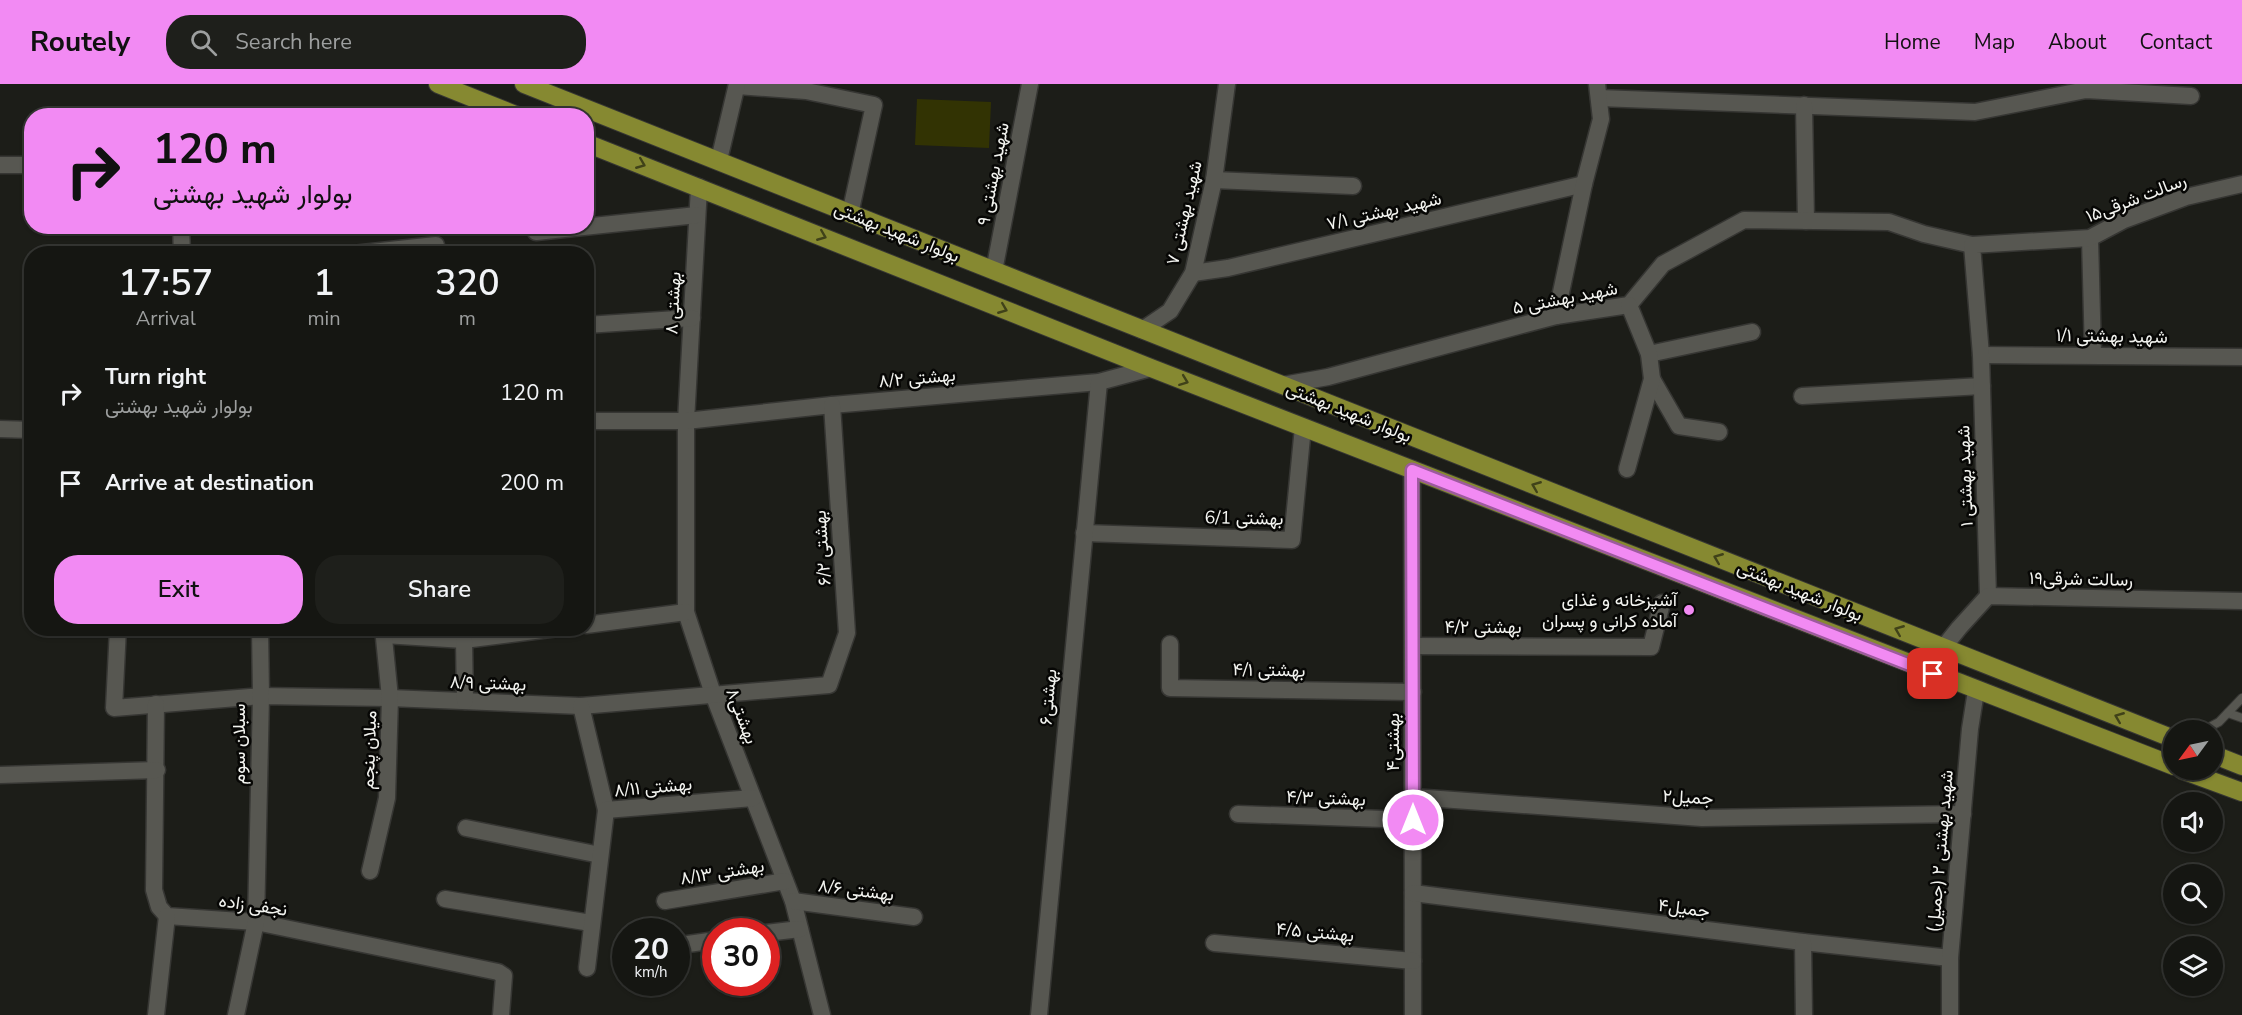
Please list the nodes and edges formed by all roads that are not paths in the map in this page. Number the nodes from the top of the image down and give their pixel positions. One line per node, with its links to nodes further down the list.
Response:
1 (438, 84): 10 (main road)
2 (524, 84): 11 (main road, بولوار شهید بهشتی)
3 (1030, 84): 30 (street, شهید بهشتی ۹)
4 (1227, 84): 17 (street, شهید بهشتی ۷)
5 (737, 85): 6 (street); 14 (street)
6 (807, 87): 22 (street)
7 (1598, 91): 9 (street); 18 (street)
8 (2191, 96): 9 (street)
9 (1804, 105): 24 (street)
10 (495, 108)
11 (586, 108)
12 (594, 111): 14 (main road, بولوار شهید بهشتی)
13 (594, 146): 21 (main road, بولوار شهید بهشتی, one-way to 21)
14 (719, 160): 22 (main road, بولوار شهید بهشتی)
15 (0, 165): 16 (street)
16 (24, 165)
17 (1214, 180): 20 (street); 31 (street, شهید بهشتی ۷)
18 (1584, 184): 31 (street, شهید بهشتی ۷/۱); 33 (street)
19 (2242, 184): 26 (street, رسالت شرقی۱۵)
20 (1353, 186)
21 (699, 187): 23 (street, ۸ بهشتی); 42 (main road, بولوار شهید بهشتی, one-way to 42)
22 (850, 214): 30 (main road, بولوار شهید بهشتی)
23 (697, 215): 25 (street); 34 (street, ۸ بهشتی)
24 (1806, 221): 28 (street, شهید بهشتی ۵); 32 (street, شهید بهشتی ۵)
25 (594, 226)
26 (2090, 238): 28 (street, رسالت شرقی۱۵); 40 (street)
27 (436, 245): 29 (street)
28 (1972, 245): 39 (street)
29 (427, 246)
30 (994, 271): 36 (main road, بولوار شهید بهشتی)
31 (1192, 273): 36 (street, شهید بهشتی ۷)
32 (1629, 305): 33 (street, شهید بهشتی ۵); 38 (street)
33 (1556, 316): 45 (street, شهید بهشتی ۵)
34 (692, 318): 35 (street); 50 (street, ۸ بهشتی)
35 (594, 325)
36 (1142, 330): 45 (main road, بولوار شهید بهشتی)
37 (1752, 332): 38 (street)
38 (1649, 354): 43 (street)
39 (1981, 355): 40 (street, شهید بهشتی ۱/۱); 46 (street, شهید بهشتی ۱)
40 (2093, 355): 41 (street, شهید بهشتی ۱/۱)
41 (2242, 357)
42 (1151, 368): 44 (street, بهشتی ۸/۲); 51 (main road, بولوار شهید بهشتی, one-way to 51)
43 (1652, 379): 54 (street); 55 (street)
44 (1099, 382): 48 (street, بهشتی ۸/۲); 57 (street, بهشتی۶)
45 (1283, 386): 61 (main road, بولوار شهید بهشتی, one-way to 45)
46 (1982, 386): 47 (street); 58 (street, شهید بهشتی ۱)
47 (1802, 396)
48 (832, 405): 50 (street, بهشتی ۸/۲); 74 (street, بهشتی ۶/۲)
49 (594, 421): 50 (street, بهشتی ۸/۲)
50 (686, 421): 62 (street, بهشتی۸)
51 (1303, 427): 56 (main road, بولوار شهید بهشتی); 57 (street, بهشتی 6/1)
52 (0, 429): 53 (street)
53 (24, 430)
54 (1719, 432)
55 (1627, 468)
56 (1412, 470): 64 (main road, بولوار شهید بهشتی); 72 (street, بهشتی۴)
57 (1084, 532): 124 (street, بهشتی۶)
58 (1988, 596): 59 (street, رسالت شرقی۱۹); 73 (street)
59 (2242, 602)
60 (1662, 603): 72 (street, بهشتی ۴/۲)
61 (1838, 606): 64 (main road); 73 (main road, بولوار شهید بهشتی, one-way to 61)
62 (686, 612): 63 (street); 77 (street, بهشتی۸)
63 (594, 624)
64 (1826, 632): 75 (main road, بولوار شهید بهشتی)
65 (118, 636): 82 (street, سبلان سوم)
66 (260, 636): 78 (street)
67 (384, 636): 79 (street, میلان پنجم)
68 (424, 636): 70 (street)
69 (496, 636): 70 (street)
70 (465, 640): 80 (street)
71 (1170, 644): 76 (street, بهشتی ۴/۱)
72 (1413, 646): 76 (street, بهشتی۴)
73 (1943, 648): 87 (main road, بولوار شهید بهشتی, one-way to 73)
74 (830, 685): 77 (street, بهشتی ۸/۹)
75 (1976, 691): 89 (main road, بولوار شهید بهشتی); 99 (street, شهید بهشتی ۲ (جمیل))
76 (1413, 692): 95 (street, بهشتی۴)
77 (713, 694): 83 (street, بهشتی ۸/۹); 96 (street, بهشتی۸)
78 (261, 696): 79 (street, بهشتی ۸/۹); 82 (street, سبلان سوم); 111 (street, سبلان سوم)
79 (390, 698): 80 (street, بهشتی ۸/۹); 103 (street, میلان پنجم)
80 (465, 701): 83 (street, بهشتی ۸/۹)
81 (2241, 701): 84 (lane)
82 (156, 704): 91 (street)
83 (581, 706): 97 (street)
84 (2228, 713): 85 (lane); 86 (lane)
85 (2242, 718)
86 (2221, 720)
87 (2163, 734)
88 (2223, 758): 90 (main road)
89 (2163, 762)
90 (2242, 766)
91 (156, 770): 92 (street); 109 (street)
92 (0, 775)
93 (2209, 780): 94 (main road)
94 (2242, 792)
95 (1413, 797): 99 (street, جمیل۲); 100 (street, بهشتی۴)
96 (753, 798): 97 (street, بهشتی ۸/۱۱); 104 (street, بهشتی۸)
97 (606, 810): 102 (street, بهشتی ۸/۱۱)
98 (1238, 814): 100 (street, بهشتی ۴/۳)
99 (1963, 814): 117 (street, شهید بهشتی ۲ (جمیل))
100 (1413, 820): 105 (street, بهشتی۴)
101 (466, 828): 102 (street)
102 (600, 855): 112 (street, بهشتی ۸/۱۱)
103 (370, 871)
104 (785, 881): 107 (street, بهشتی ۸/۱۳); 108 (street, بهشتی۸)
105 (1413, 893): 115 (street, جمیل۴); 118 (street, بهشتی۴)
106 (445, 899): 112 (street)
107 (665, 901)
108 (793, 901): 110 (street, بهشتی ۸/۶); 113 (street, بهشتی۸)
109 (167, 916): 111 (street, نجفی زاده); 120 (street)
110 (914, 917)
111 (256, 922): 121 (street, سبلان سوم); 122 (street, نجفی زاده)
112 (591, 923): 119 (street, بهشتی ۸/۱۱)
113 (800, 929): 114 (street); 123 (street, بهشتی۸)
114 (780, 931)
115 (1803, 942): 117 (street, جمیل۴); 126 (street)
116 (1214, 943): 118 (street, بهشتی ۴/۵)
117 (1950, 958): 127 (street, شهید بهشتی ۲ (جمیل))
118 (1413, 961): 125 (street, بهشتی۴)
119 (587, 968)
120 (156, 1015)
121 (236, 1015)
122 (501, 1015)
123 (822, 1015)
124 (1039, 1015)
125 (1413, 1015)
126 (1804, 1015)
127 (1950, 1015)

